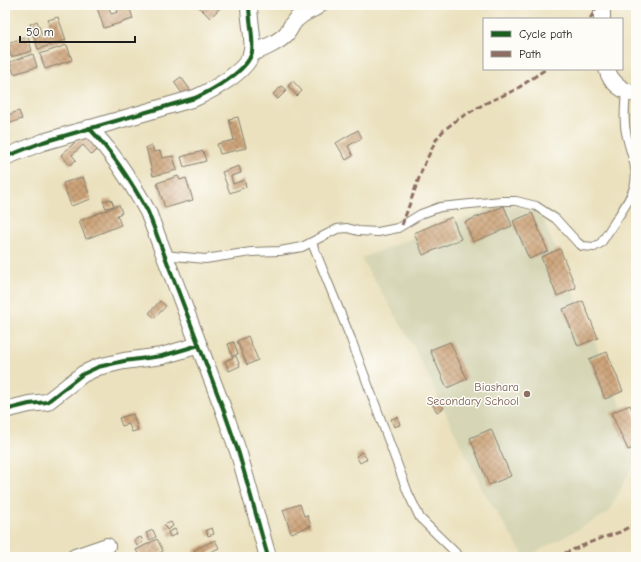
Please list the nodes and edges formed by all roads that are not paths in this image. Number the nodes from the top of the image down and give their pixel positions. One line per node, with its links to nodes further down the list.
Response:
1 (249, 5): 5 (street)
2 (319, 5): 5 (street)
3 (602, 5): 4 (street)
4 (602, 18)
5 (252, 53): 8 (street)
6 (607, 70): 7 (street)
7 (631, 92): 10 (lane)
8 (89, 128): 9 (street); 11 (street)
9 (5, 158)
10 (312, 243): 11 (lane); 17 (lane)
11 (163, 255): 12 (street)
12 (199, 345): 13 (street); 16 (street)
13 (5, 410)
14 (107, 546): 15 (street)
15 (75, 557)
16 (268, 557)
17 (460, 557)

